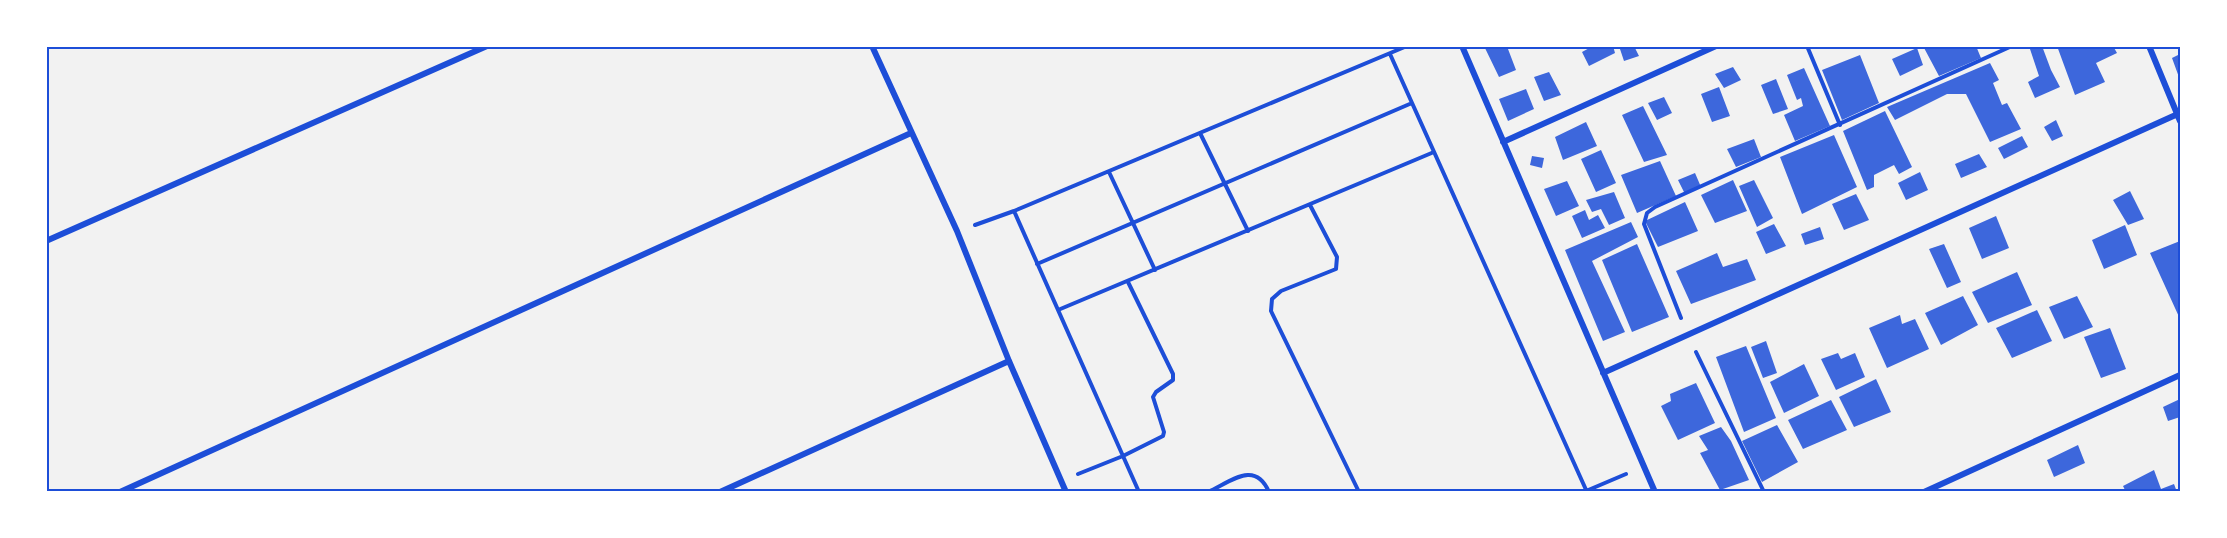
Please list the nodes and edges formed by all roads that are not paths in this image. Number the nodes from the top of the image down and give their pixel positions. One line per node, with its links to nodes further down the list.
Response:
1 (487, 46): 9 (street)
2 (872, 46): 7 (street)
3 (1462, 46): 8 (street)
4 (1716, 46): 8 (street)
5 (2149, 46): 6 (street)
6 (2180, 116): 11 (street)
7 (911, 133): 10 (street); 13 (street)
8 (1503, 142): 11 (street)
9 (46, 241)
10 (1009, 361): 14 (street); 15 (street)
11 (1603, 373): 16 (street)
12 (2181, 375): 17 (street)
13 (120, 492)
14 (720, 492)
15 (1066, 492)
16 (1655, 492)
17 (1924, 492)

